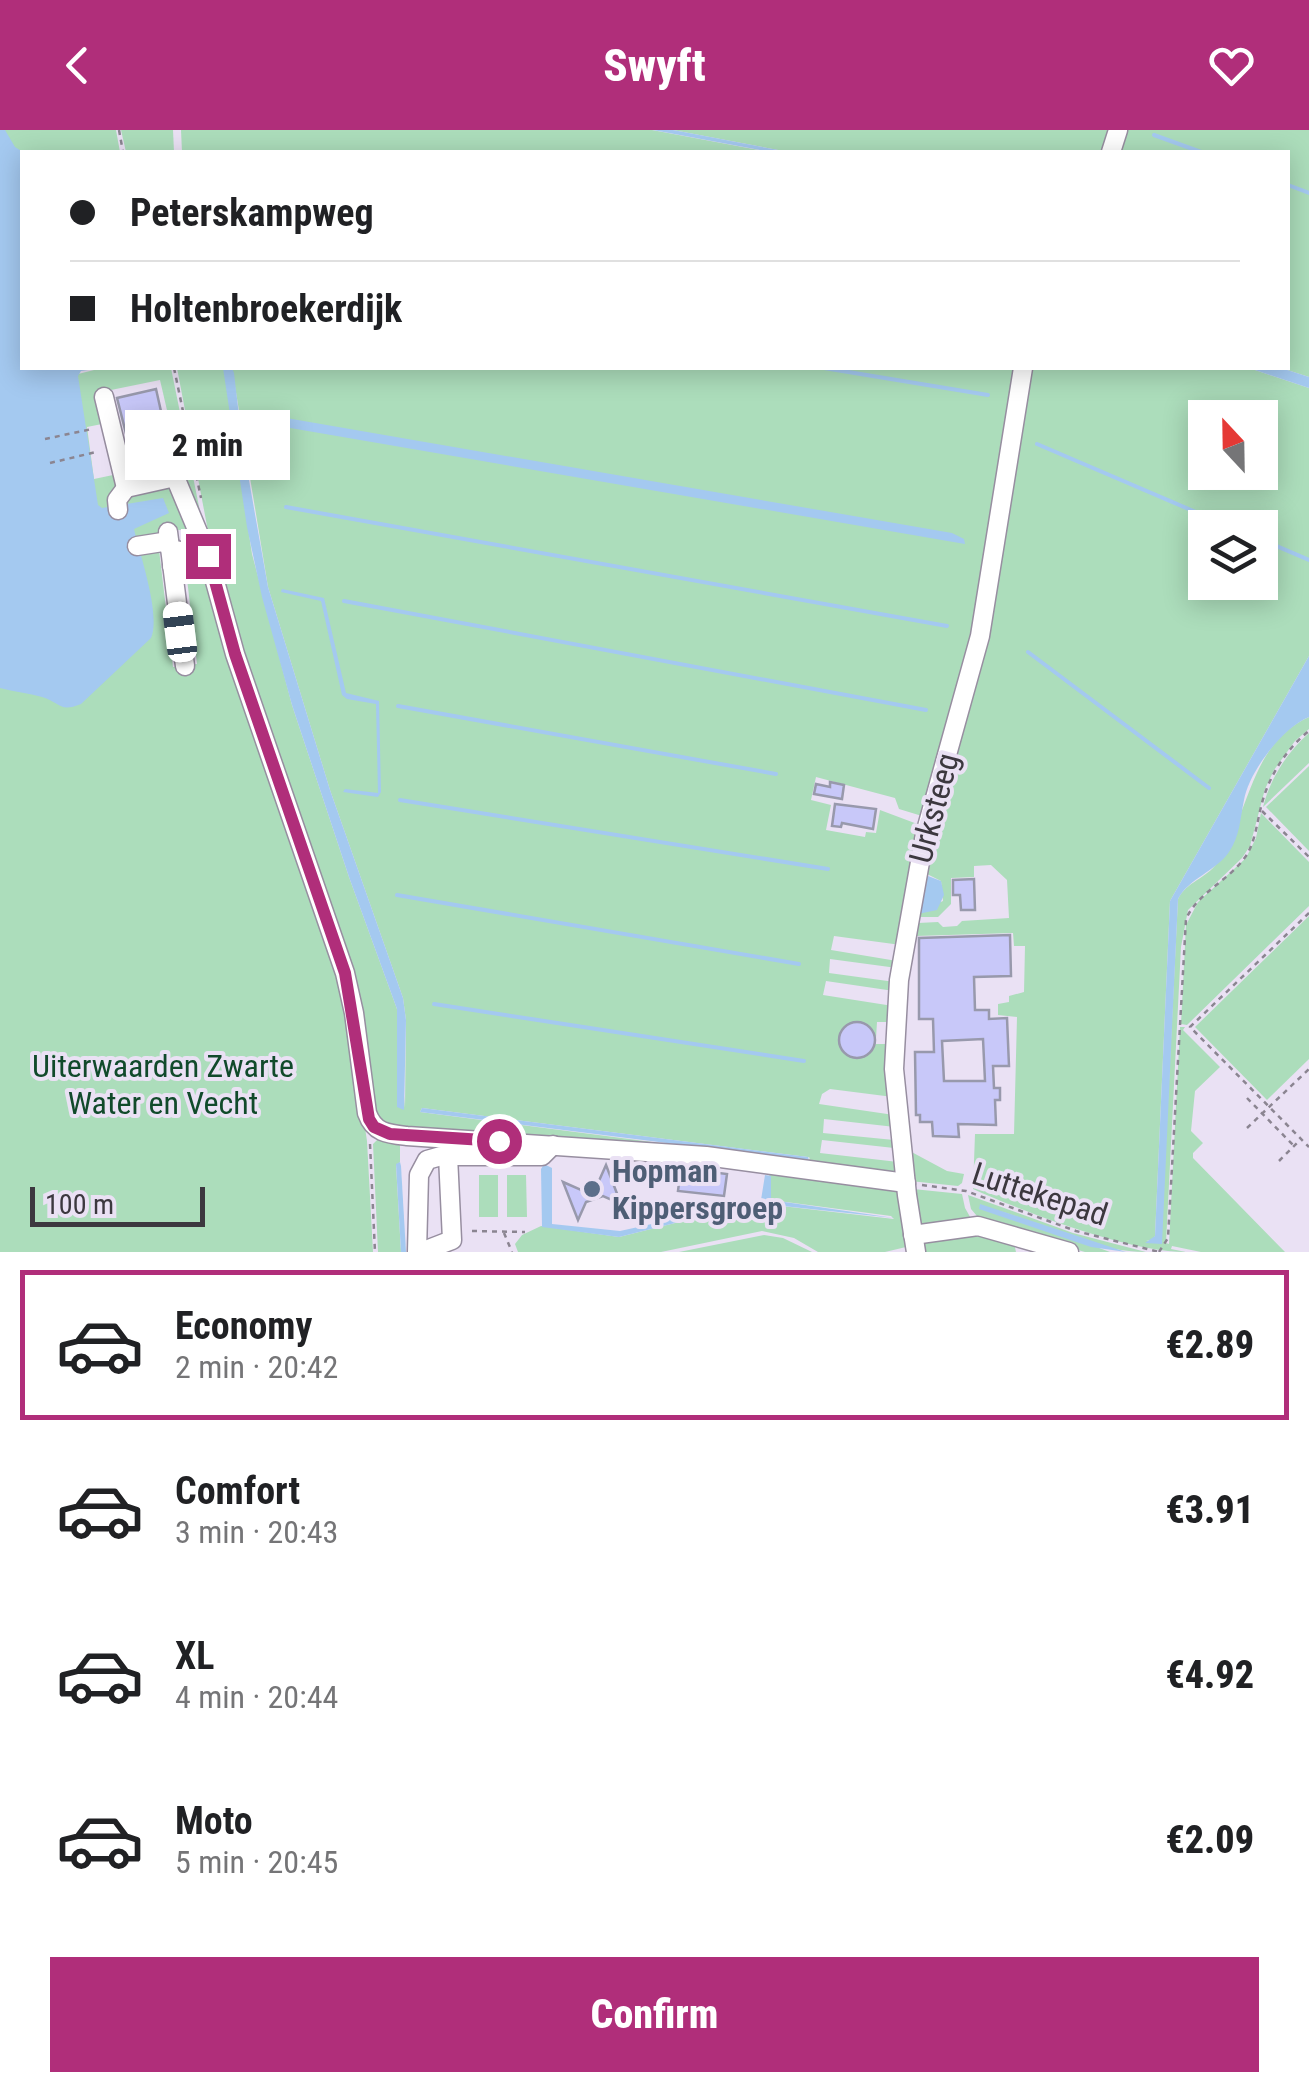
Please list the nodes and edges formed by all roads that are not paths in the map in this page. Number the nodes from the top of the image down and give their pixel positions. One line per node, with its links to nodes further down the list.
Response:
1 (1023, 370): 13 (street, Urksteeg)
2 (104, 397): 3 (street)
3 (116, 448): 4 (street); 5 (street)
4 (96, 452)
5 (126, 488): 6 (street); 9 (street)
6 (118, 510)
7 (138, 546): 8 (street)
8 (170, 547): 9 (street); 10 (street)
9 (210, 565): 11 (street)
10 (185, 666)
11 (553, 1145): 12 (street); 13 (street)
12 (448, 1156): 15 (street); 15 (street)
13 (906, 1183): 14 (street, Urksteeg)
14 (911, 1247): 16 (street)
15 (419, 1252)
16 (1069, 1252)

